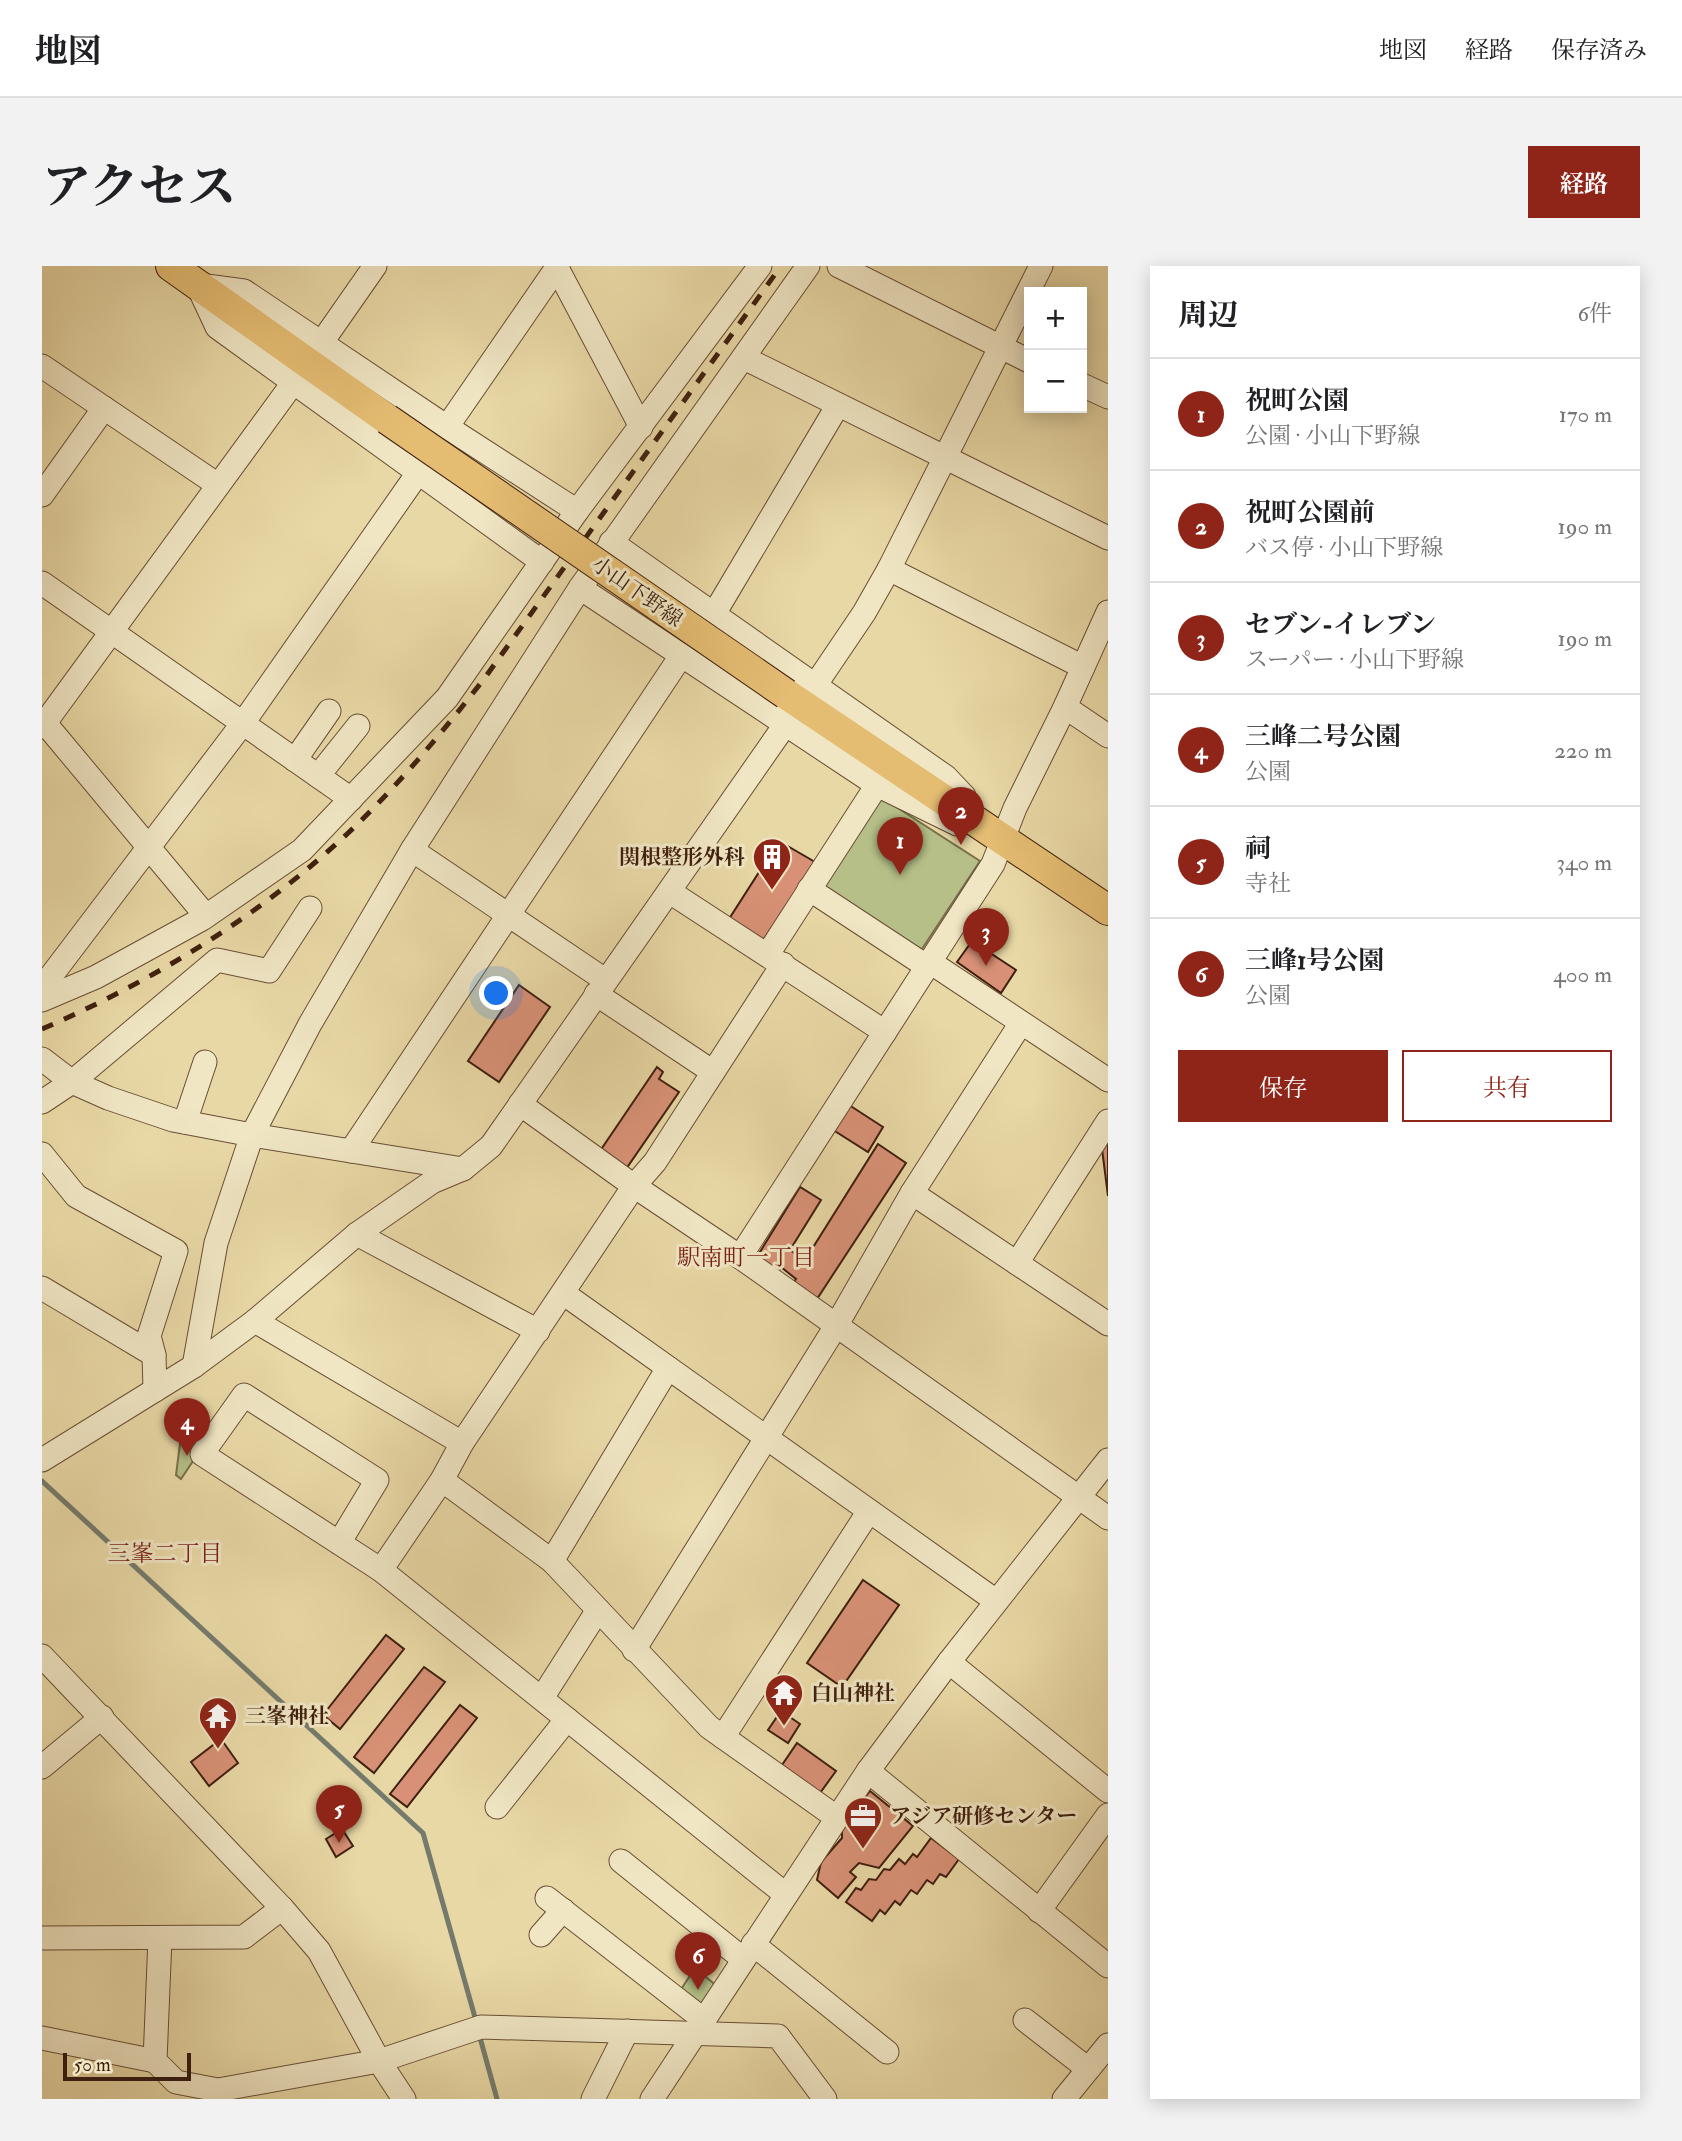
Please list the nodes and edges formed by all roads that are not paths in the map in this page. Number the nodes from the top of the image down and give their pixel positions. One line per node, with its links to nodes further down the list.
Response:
1 (171, 266): 8 (main road, 小山下野線)
2 (375, 266): 9 (street)
3 (557, 266): 19 (street); 20 (street)
4 (760, 266): 20 (street)
5 (808, 266): 11 (street)
6 (839, 266): 10 (street)
7 (1041, 266): 10 (street)
8 (197, 284): 9 (street); 14 (street); 49 (main road, 小山下野線, bridge)
9 (321, 342): 19 (street)
10 (1000, 347): 12 (street); 21 (street)
11 (744, 358): 17 (street); 27 (street)
12 (1024, 358)
13 (42, 366): 18 (street)
14 (293, 383): 22 (street); 23 (street)
15 (1087, 387): 16 (street)
16 (1108, 397)
17 (838, 405): 21 (street); 32 (street)
18 (104, 408): 23 (street); 24 (street)
19 (447, 427): 25 (street)
20 (641, 427): 25 (street)
21 (945, 458): 26 (street); 29 (street)
22 (418, 473): 28 (street); 40 (street)
23 (218, 485): 34 (street)
24 (42, 495)
25 (577, 511): 28 (street)
26 (1108, 538)
27 (611, 542): 31 (street); 32 (street)
28 (542, 562): 48 (street)
29 (889, 569): 36 (street); 37 (street)
30 (42, 583): 34 (street)
31 (580, 587): 35 (street); 52 (street)
32 (714, 614): 37 (street)
33 (1107, 618): 36 (street)
34 (112, 630): 40 (street); 41 (street)
35 (681, 656): 42 (street); 57 (street)
36 (1083, 667): 38 (street)
37 (816, 684): 49 (street)
38 (1065, 707): 44 (street); 50 (street)
39 (329, 711): 45 (street)
40 (243, 723): 45 (street); 51 (street)
41 (43, 725): 51 (street)
42 (785, 725): 47 (street); 54 (street)
43 (358, 726): 46 (street)
44 (1108, 736)
45 (295, 760): 46 (street)
46 (318, 776): 48 (street)
47 (877, 785): 49 (street); 53 (street)
48 (351, 799): 58 (street)
49 (974, 820): 50 (main road, 小山下野線)
50 (1003, 839): 56 (main road, 小山下野線); 60 (street)
51 (148, 846): 58 (street); 62 (street)
52 (412, 850): 57 (street); 75 (street)
53 (809, 889): 59 (street); 60 (street)
54 (670, 892): 59 (street); 61 (street)
55 (310, 908): 70 (street)
56 (1108, 911)
57 (509, 914): 61 (street); 76 (street)
58 (206, 916): 63 (street)
59 (775, 959): 65 (street); 68 (street)
60 (930, 962): 64 (street); 65 (street)
61 (601, 987): 68 (street); 72 (street)
62 (42, 994)
63 (42, 1000)
64 (1021, 1023): 69 (street); 80 (street)
65 (885, 1032): 82 (street)
66 (42, 1059): 70 (street)
67 (205, 1062): 74 (street)
68 (713, 1072): 79 (street)
69 (1108, 1080)
70 (72, 1082): 71 (street); 74 (street)
71 (42, 1102)
72 (520, 1104): 78 (street); 79 (street)
73 (1108, 1121): 83 (street)
74 (185, 1122): 75 (street)
75 (252, 1135): 76 (street); 91 (street)
76 (351, 1151): 78 (street)
77 (45, 1166): 90 (street)
78 (463, 1169): 81 (street)
79 (634, 1186): 82 (street); 85 (street)
80 (912, 1194): 83 (street); 88 (street)
81 (358, 1234): 86 (street); 89 (street)
82 (740, 1257): 88 (street)
83 (1017, 1263): 87 (street)
84 (42, 1288): 90 (street)
85 (563, 1293): 89 (street); 92 (street)
86 (255, 1321): 91 (street); 95 (street)
87 (1108, 1324)
88 (836, 1326): 94 (street); 99 (street)
89 (538, 1331): 95 (street)
90 (154, 1355): 93 (street)
91 (194, 1366): 93 (street)
92 (668, 1368): 94 (street); 103 (street)
93 (155, 1390): 96 (street)
94 (766, 1438): 100 (street); 107 (street)
95 (462, 1443): 98 (street)
96 (42, 1460)
97 (1108, 1460): 99 (street)
98 (442, 1480): 103 (street); 104 (street)
99 (1079, 1497): 101 (street); 105 (street)
100 (869, 1511): 105 (street); 113 (street)
101 (1108, 1518)
102 (339, 1543): 102 (street); 104 (street)
103 (552, 1560): 106 (street)
104 (381, 1570): 110 (street)
105 (996, 1601): 109 (street)
106 (598, 1610): 107 (street); 110 (street)
107 (635, 1650): 113 (street)
108 (42, 1656): 111 (street)
109 (949, 1662): 115 (street); 116 (street)
110 (542, 1698): 112 (street)
111 (102, 1717): 114 (street); 122 (street)
112 (567, 1719): 117 (street); 121 (street)
113 (723, 1737): 119 (street)
114 (42, 1767)
115 (868, 1772): 119 (street); 123 (street)
116 (1108, 1791)
117 (497, 1807)
118 (1108, 1815): 123 (street)
119 (836, 1817): 121 (street)
120 (621, 1861): 127 (street)
121 (785, 1894): 127 (street)
122 (282, 1908): 126 (street); 136 (street)
123 (1039, 1911): 128 (street)
124 (541, 1934): 130 (street)
125 (42, 1938): 126 (street)
126 (160, 1938): 135 (street)
127 (748, 1951): 130 (street); 134 (street)
128 (1108, 1966)
129 (1026, 2020): 137 (street)
130 (700, 2026): 131 (street); 141 (street); 142 (street)
131 (627, 2031): 136 (street); 140 (street)
132 (42, 2038): 135 (street)
133 (1108, 2045): 137 (street)
134 (887, 2052)
135 (155, 2061): 138 (street)
136 (379, 2061): 138 (street); 139 (street)
137 (1088, 2069): 143 (street)
138 (181, 2090)
139 (404, 2099)
140 (593, 2099)
141 (652, 2099)
142 (825, 2099)
143 (1064, 2099)

